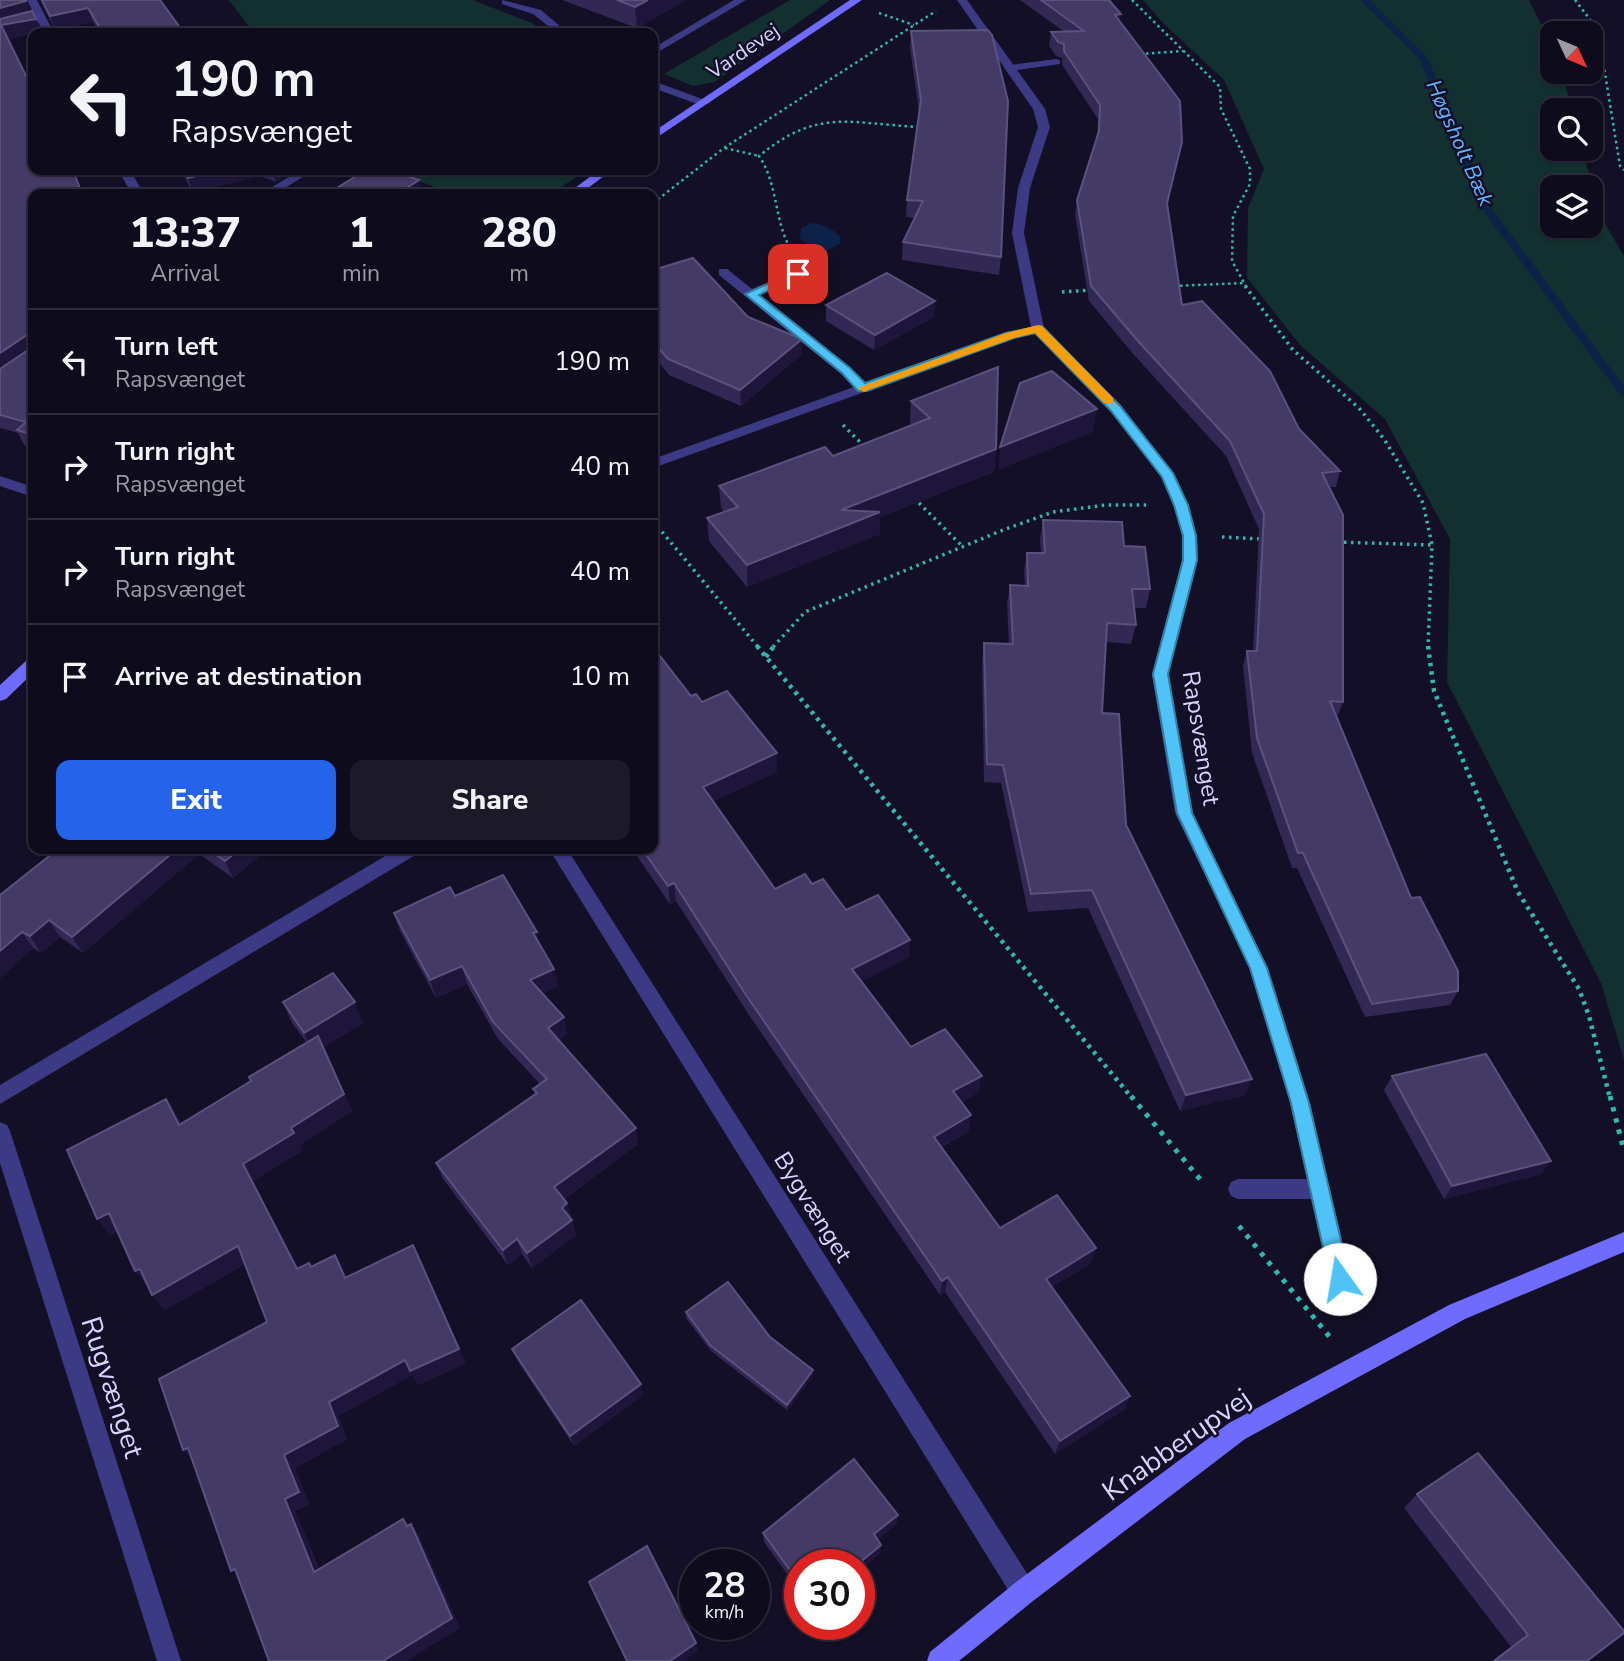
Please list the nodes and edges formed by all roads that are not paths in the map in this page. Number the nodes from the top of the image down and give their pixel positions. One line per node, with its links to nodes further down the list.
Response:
1 (32, 0): 6 (street)
2 (741, 0): 10 (street)
3 (857, 0): 14 (street, Vardevej)
4 (962, 0): 12 (street)
5 (506, 1): 8 (street)
6 (40, 18): 7 (street); 9 (street)
7 (46, 28)
8 (557, 28)
9 (0, 29)
10 (658, 49)
11 (1056, 62): 12 (street)
12 (1010, 68): 23 (street)
13 (658, 86): 14 (street)
14 (704, 103): 15 (street, Vardevej)
15 (658, 134)
16 (299, 175): 18 (street)
17 (599, 175): 19 (street)
18 (276, 189)
19 (580, 189)
20 (723, 272): 22 (street)
21 (798, 274): 22 (street)
22 (750, 294): 24 (street)
23 (1038, 329): 24 (street); 35 (street, Rapsvænget)
24 (863, 388): 25 (street)
25 (658, 462)
26 (0, 481): 27 (street)
27 (28, 490)
28 (28, 669): 29 (street)
29 (0, 695)
30 (403, 854): 32 (street)
31 (561, 854): 38 (street, Bygvænget)
32 (0, 1095)
33 (0, 1131): 39 (street, Rugvænget)
34 (1238, 1189): 35 (street)
35 (1320, 1189): 37 (street, Rapsvænget)
36 (1624, 1242): 38 (street, Knabberupvej)
37 (1340, 1279)
38 (1024, 1592): 40 (street, Knabberupvej)
39 (169, 1661)
40 (939, 1661)

